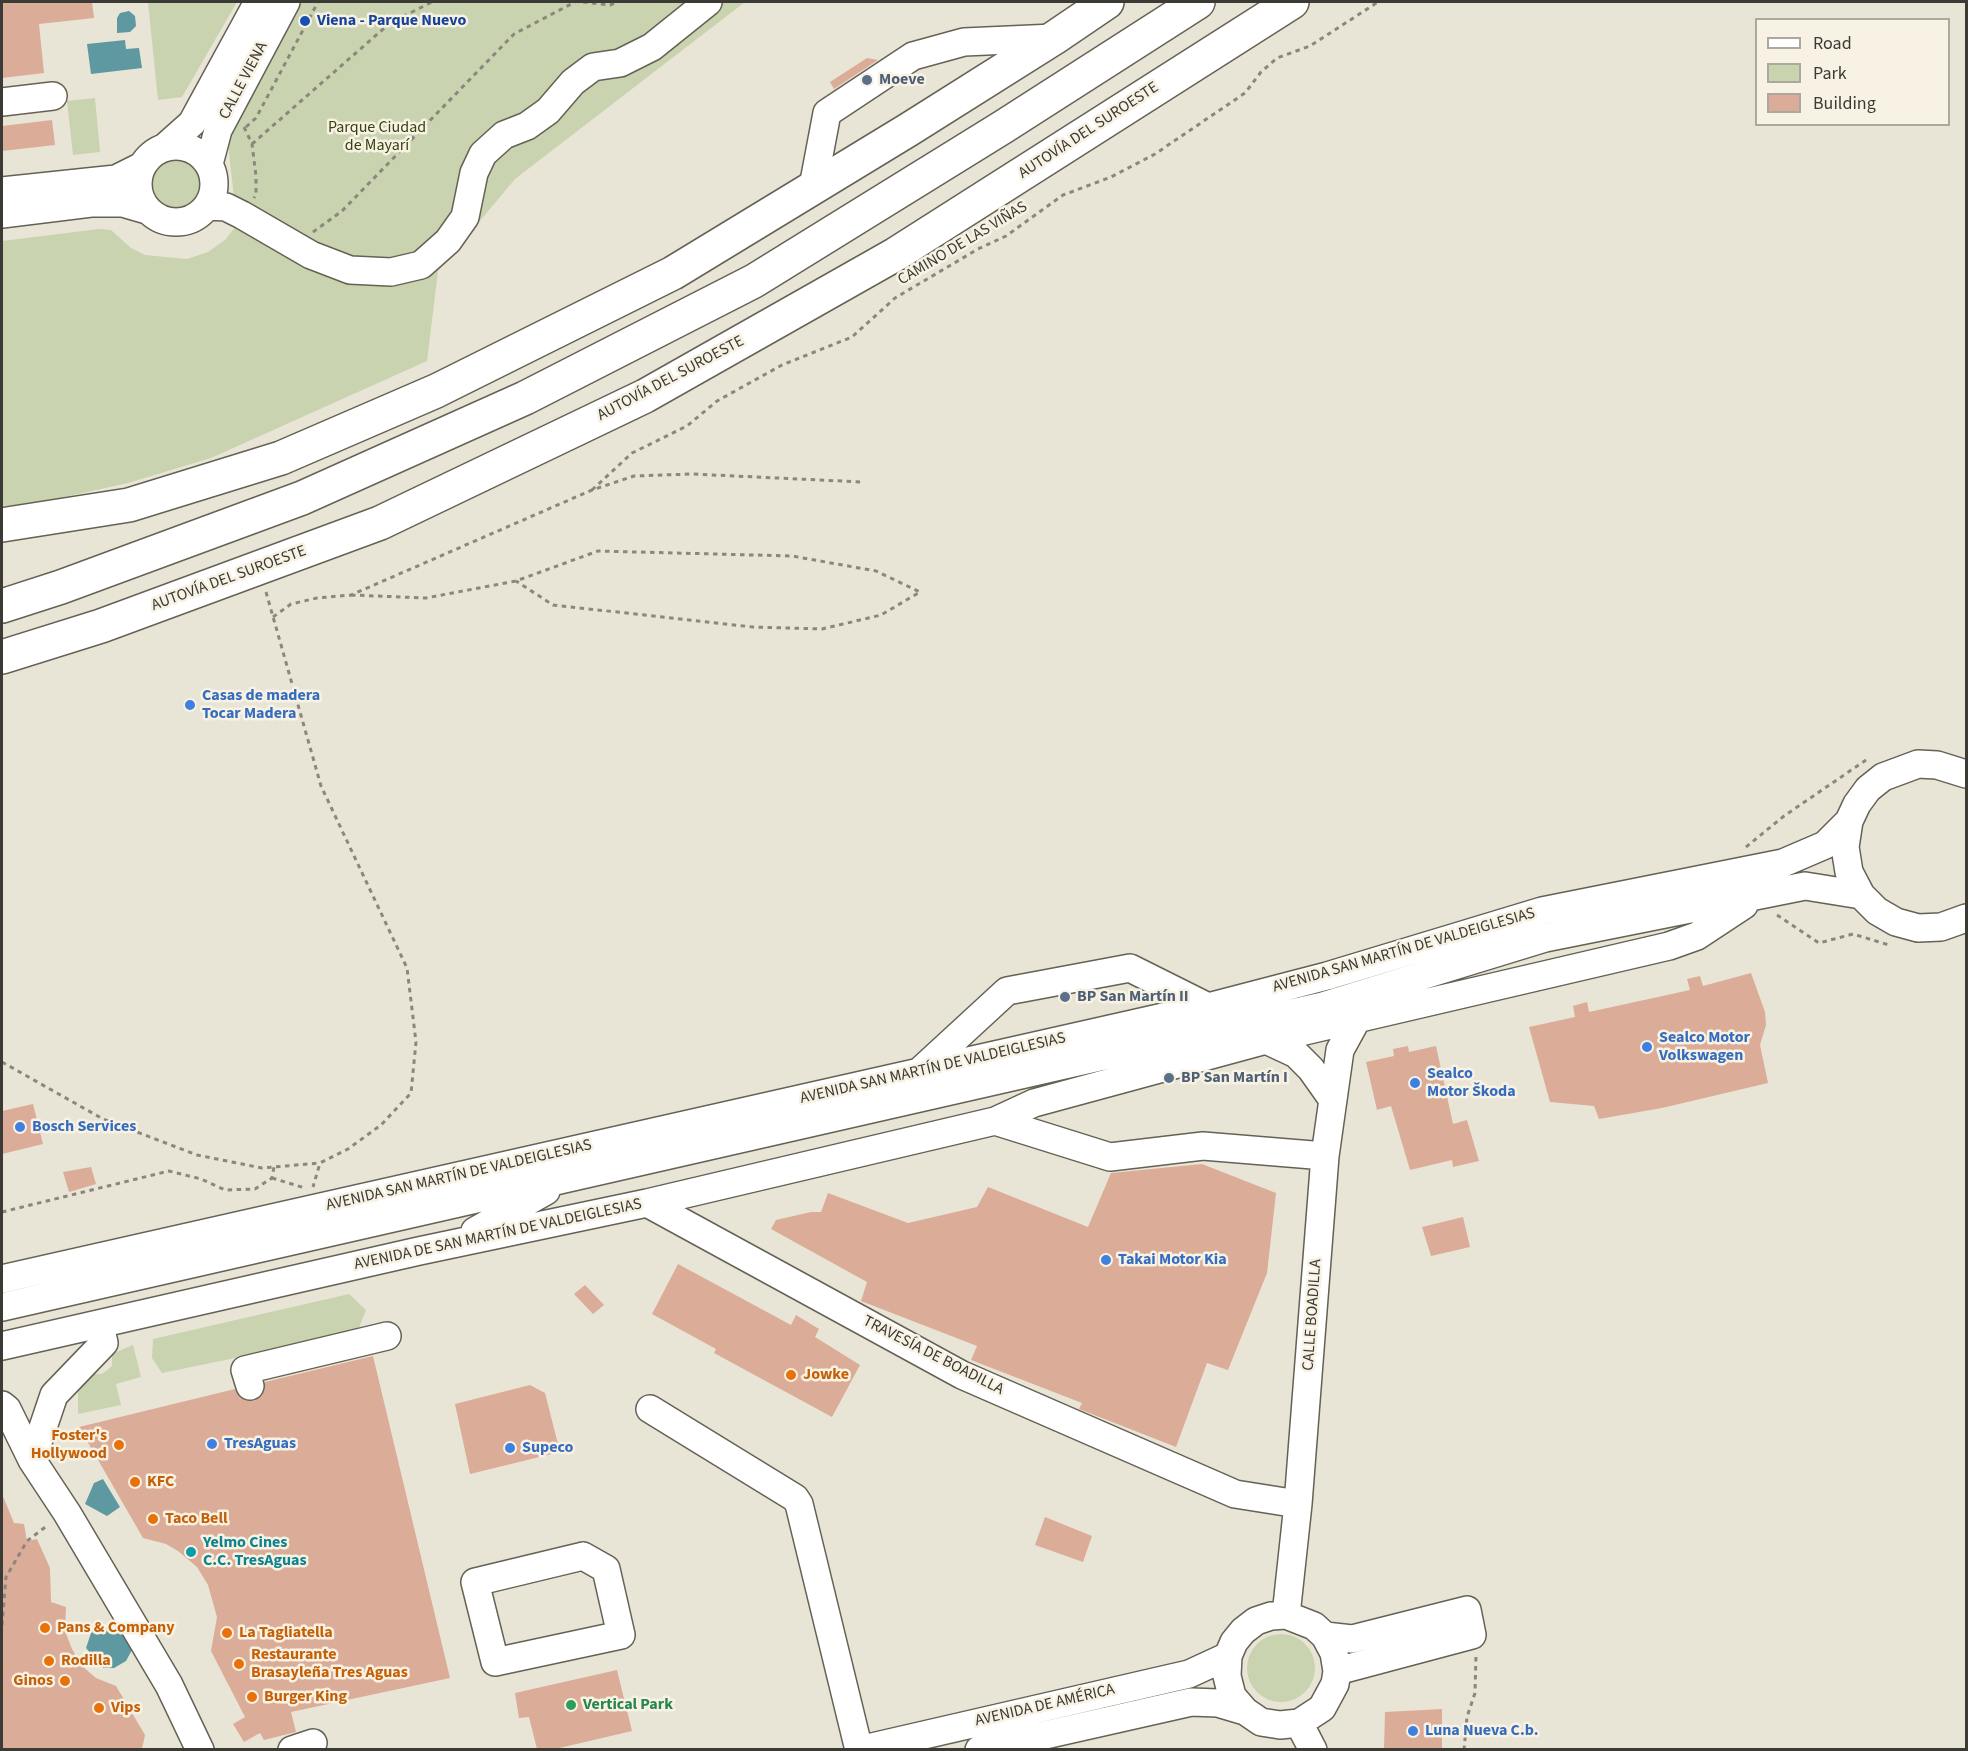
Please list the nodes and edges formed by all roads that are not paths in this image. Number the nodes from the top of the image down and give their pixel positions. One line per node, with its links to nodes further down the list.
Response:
1 (258, 2): 10 (street, CALLE VIENA)
2 (286, 2): 11 (street, CALLE VIENA)
3 (708, 2): 15 (street)
4 (1107, 2): 7 (highway)
5 (1198, 2): 19 (highway)
6 (1292, 2): 20 (highway, AUTOVÍA DEL SUROESTE)
7 (1054, 38): 13 (highway); 13 (street)
8 (53, 96): 9 (street)
9 (2, 102)
10 (165, 147): 11 (street); 12 (street)
11 (210, 164): 15 (street)
12 (142, 166): 14 (street); 16 (street)
13 (813, 188): 18 (highway)
14 (2, 192)
15 (208, 206): 16 (street)
16 (147, 210): 17 (street)
17 (2, 214)
18 (2, 525)
19 (2, 606)
20 (2, 657)
21 (1966, 774): 22 (street)
22 (1849, 821): 23 (street); 26 (street, AVENIDA SAN MARTÍN DE VALDEIGLESIAS)
23 (1861, 895): 24 (street, AVENIDA SAN MARTÍN DE VALDEIGLESIAS); 25 (street)
24 (1754, 898): 27 (street, AVENIDA DE SAN MARTÍN DE VALDEIGLESIAS); 32 (street, AVENIDA SAN MARTÍN DE VALDEIGLESIAS)
25 (1966, 918)
26 (1208, 1007): 29 (street, AVENIDA SAN MARTÍN DE VALDEIGLESIAS); 29 (street)
27 (1357, 1020): 28 (street, AVENIDA DE SAN MARTÍN DE VALDEIGLESIAS); 30 (street, CALLE BOADILLA)
28 (1266, 1040): 30 (street); 31 (street, AVENIDA DE SAN MARTÍN DE VALDEIGLESIAS)
29 (918, 1073): 42 (street, AVENIDA SAN MARTÍN DE VALDEIGLESIAS)
30 (1333, 1100): 34 (street, CALLE BOADILLA)
31 (994, 1121): 33 (street, AVENIDA DE SAN MARTÍN DE VALDEIGLESIAS); 34 (street)
32 (805, 1125): 33 (street); 35 (street, AVENIDA SAN MARTÍN DE VALDEIGLESIAS)
33 (947, 1132): 36 (street, AVENIDA DE SAN MARTÍN DE VALDEIGLESIAS)
34 (1325, 1156): 51 (street, CALLE BOADILLA)
35 (574, 1176): 39 (street); 40 (street, AVENIDA SAN MARTÍN DE VALDEIGLESIAS)
36 (708, 1188): 37 (street, AVENIDA DE SAN MARTÍN DE VALDEIGLESIAS); 38 (street)
37 (647, 1203): 38 (street, TRAVESÍA DE BOADILLA); 39 (street, AVENIDA DE SAN MARTÍN DE VALDEIGLESIAS)
38 (707, 1235): 51 (street, TRAVESÍA DE BOADILLA)
39 (451, 1244): 41 (street, AVENIDA DE SAN MARTÍN DE VALDEIGLESIAS)
40 (178, 1269): 41 (street); 43 (street, AVENIDA SAN MARTÍN DE VALDEIGLESIAS)
41 (307, 1278): 44 (street, AVENIDA DE SAN MARTÍN DE VALDEIGLESIAS)
42 (2, 1279)
43 (2, 1307)
44 (99, 1325): 46 (street, AVENIDA DE SAN MARTÍN DE VALDEIGLESIAS); 50 (street)
45 (387, 1336): 47 (street)
46 (2, 1346)
47 (250, 1386)
48 (2, 1405): 50 (street)
49 (650, 1409): 60 (street)
50 (32, 1460): 59 (street)
51 (1298, 1504): 53 (street, CALLE BOADILLA)
52 (475, 1582): 52 (street)
53 (1286, 1615): 54 (street); 55 (street)
54 (1325, 1636): 56 (street); 56 (street)
55 (1228, 1656): 57 (street); 60 (street, AVENIDA DE AMÉRICA)
56 (1337, 1671): 58 (street)
57 (1245, 1711): 58 (street); 61 (street, AVENIDA DE AMÉRICA)
58 (1299, 1723): 62 (street)
59 (200, 1749)
60 (859, 1749)
61 (979, 1749)
62 (1313, 1749)

